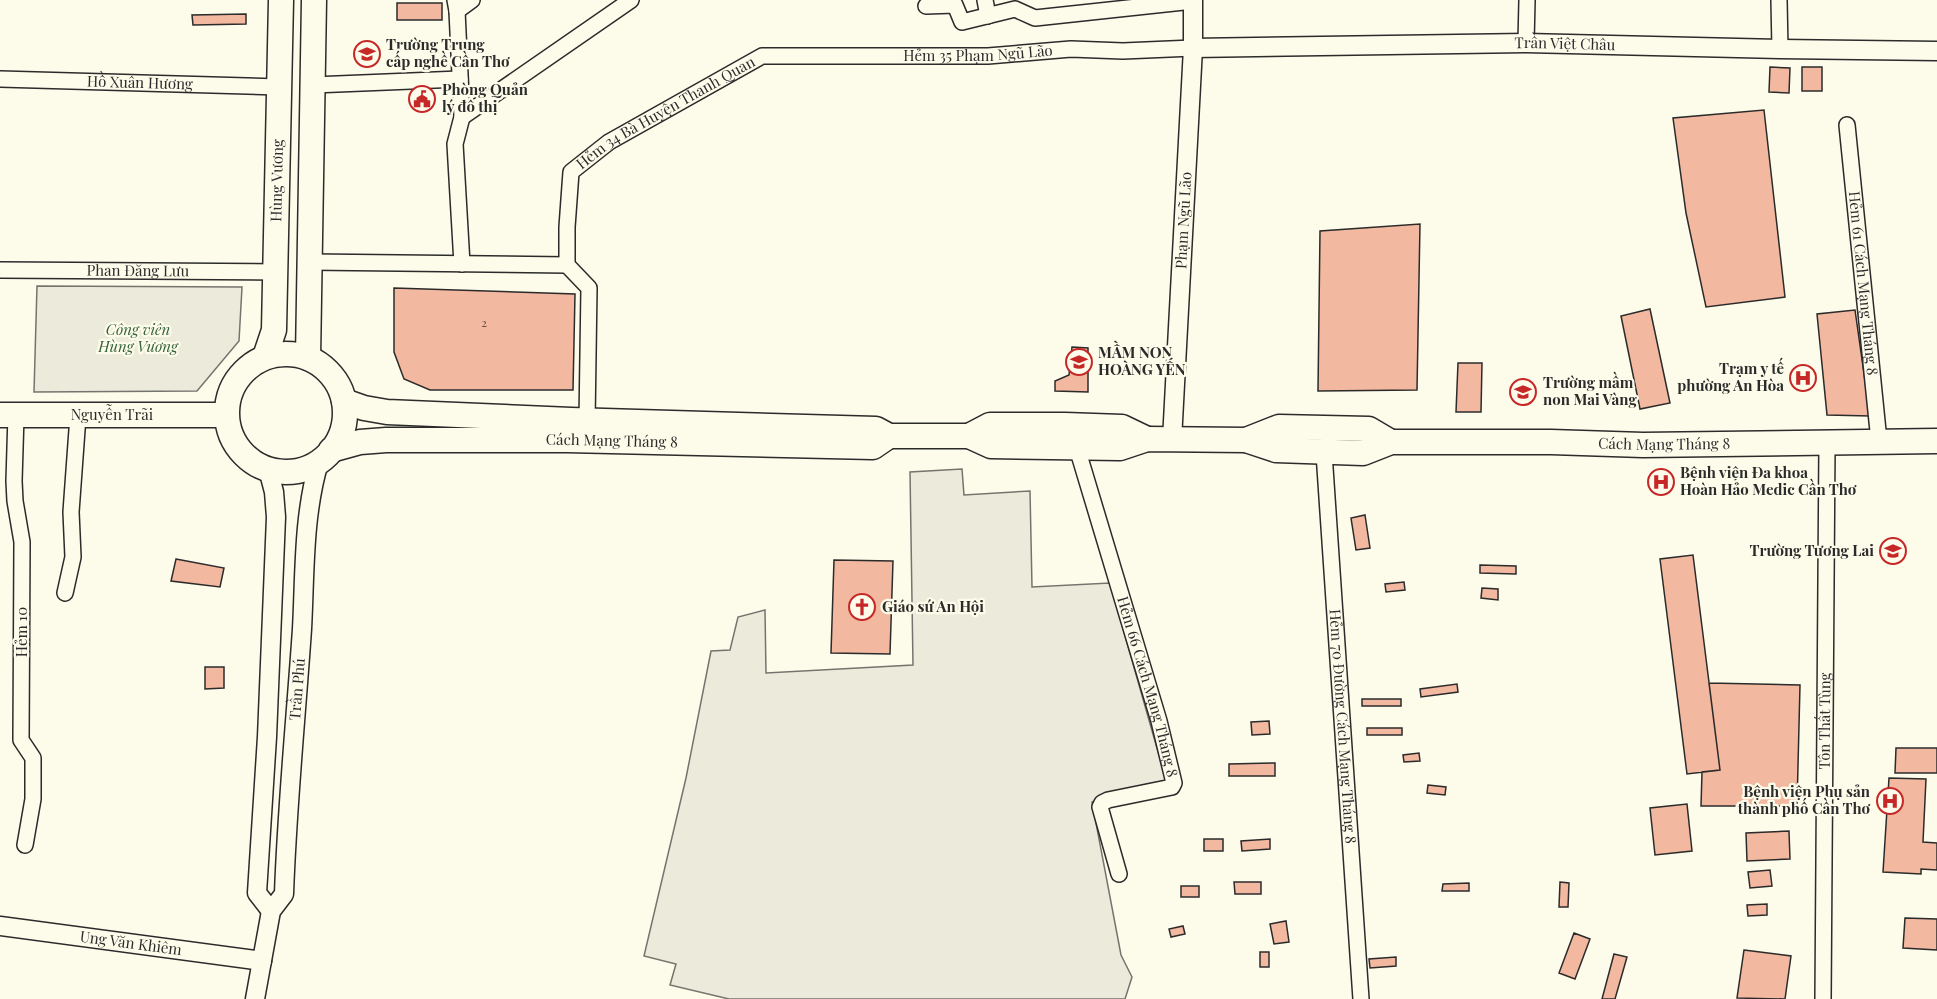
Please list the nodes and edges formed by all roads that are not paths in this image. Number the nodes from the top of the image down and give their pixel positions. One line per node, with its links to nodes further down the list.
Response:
1 (281, 0): 21 (main road, Hùng Vương)
2 (314, 0): 20 (main road)
3 (472, 0): 9 (street)
4 (631, 0): 22 (street)
5 (985, 0): 12 (street)
6 (1193, 0): 11 (street); 14 (street, Phạm Ngũ Lão)
7 (1527, 0): 13 (street)
8 (1779, 0): 15 (street)
9 (456, 5): 19 (street)
10 (926, 6): 12 (street)
11 (1079, 6): 12 (street)
12 (988, 16)
13 (1526, 43): 14 (street, Trần Việt Châu); 15 (street, Trần Việt Châu)
14 (1193, 48): 17 (street, Hẻm 35 Phạm Ngũ Lão); 39 (street, Phạm Ngũ Lão)
15 (1780, 49): 16 (street, Trần Việt Châu)
16 (1937, 51)
17 (762, 56): 26 (street, Hẻm 34 Bà Huyện Thanh Quan)
18 (0, 79): 21 (street, Hồ Xuân Hương)
19 (460, 79): 20 (street); 22 (street)
20 (313, 85): 24 (main road)
21 (279, 87): 28 (main road, Hùng Vương)
22 (462, 117): 25 (street)
23 (1847, 125): 41 (street, Hẻm 61 Cách Mạng Tháng 8)
24 (310, 262): 25 (street); 30 (main road)
25 (462, 264): 26 (street)
26 (567, 266): 35 (street)
27 (0, 270): 28 (street, Phan Đăng Lưu)
28 (276, 272): 29 (main road, Hùng Vương)
29 (265, 357): 30 (main road); 33 (main road)
30 (308, 358): 31 (main road)
31 (344, 402): 35 (main road, Cách Mạng Tháng 8); 47 (main road)
32 (8, 415): 34 (main road, Nguyễn Trãi); 50 (street, Hẻm 10)
33 (226, 415): 34 (main road, Nguyễn Trãi); 48 (main road)
34 (78, 416): 49 (street)
35 (587, 421): 36 (main road, Cách Mạng Tháng 8)
36 (889, 436): 37 (main road, Cách Mạng Tháng 8); 47 (main road, Cách Mạng Tháng 8)
37 (969, 436): 38 (main road, Cách Mạng Tháng 8); 45 (main road, Cách Mạng Tháng 8)
38 (1146, 439): 39 (main road, Cách Mạng Tháng 8); 45 (main road, Cách Mạng Tháng 8)
39 (1172, 440): 40 (main road, Cách Mạng Tháng 8)
40 (1246, 440): 43 (main road, Cách Mạng Tháng 8); 46 (main road, Cách Mạng Tháng 8)
41 (1879, 441): 42 (main road, Cách Mạng Tháng 8); 44 (main road, Cách Mạng Tháng 8)
42 (1937, 441)
43 (1391, 442): 44 (main road, Cách Mạng Tháng 8); 46 (main road, Cách Mạng Tháng 8)
44 (1827, 443): 57 (street, Tôn Thất Tùng)
45 (1077, 448): 51 (street, Hẻm 66 Cách Mạng Tháng 8)
46 (1324, 453): 56 (street, Hẻm 70 Đường Cách Mạng Tháng 8)
47 (325, 456): 48 (main road); 52 (street, Trần Phú)
48 (268, 469): 52 (street, Trần Phú)
49 (65, 593)
50 (25, 845)
51 (1119, 874)
52 (271, 911): 54 (street, Trần Phú)
53 (0, 926): 54 (street, Ung Văn Khiêm)
54 (262, 961): 55 (street, Trần Phú)
55 (255, 999)
56 (1361, 999)
57 (1823, 999)

